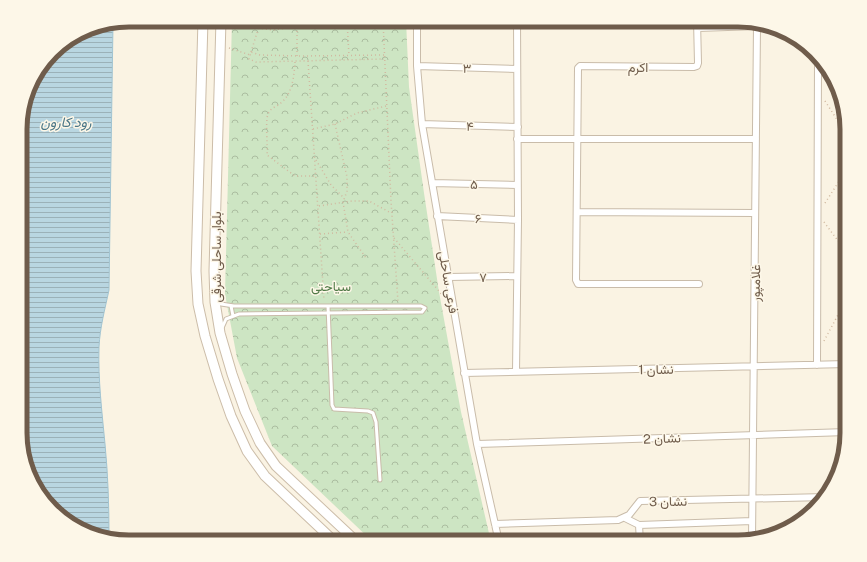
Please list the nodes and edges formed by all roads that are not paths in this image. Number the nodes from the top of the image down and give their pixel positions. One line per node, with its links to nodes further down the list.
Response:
1 (202, 27): 47 (main road, بلوار ساحلی شرقی)
2 (221, 27): 25 (main road, بلوار ساحلی شرقی)
3 (417, 27): 8 (street, فرعی ساحلی)
4 (516, 27): 10 (street)
5 (728, 27): 6 (street)
6 (697, 28): 14 (street, اکرم)
7 (758, 29): 15 (street, غلامپور)
8 (417, 66): 10 (street, ۳); 11 (street, فرعی ساحلی)
9 (818, 66): 32 (street)
10 (517, 70): 12 (street)
11 (422, 124): 12 (street, ۴); 16 (street, فرعی ساحلی)
12 (518, 127): 13 (street)
13 (517, 139): 14 (street); 17 (street)
14 (578, 139): 15 (street); 18 (street)
15 (756, 139): 19 (street, غلامپور)
16 (432, 183): 17 (street, ۵); 20 (street, فرعی ساحلی)
17 (517, 185): 21 (street)
18 (578, 212): 19 (street); 24 (street)
19 (755, 213): 33 (street, غلامپور)
20 (438, 216): 21 (street, ۶); 23 (street, فرعی ساحلی)
21 (518, 220): 22 (street)
22 (517, 276): 23 (street, ۷); 34 (street)
23 (448, 277): 35 (street, فرعی ساحلی)
24 (699, 284)
25 (214, 294): 26 (lane); 30 (main road, بلوار ساحلی شرقی)
26 (231, 306): 27 (lane); 29 (lane)
27 (327, 306): 28 (lane); 28 (lane)
28 (328, 313): 29 (lane); 39 (lane)
29 (233, 316): 30 (lane)
30 (220, 333): 48 (main road, بلوار ساحلی شرقی)
31 (840, 364): 32 (street, نشان 1)
32 (817, 365): 33 (street, نشان 1)
33 (754, 366): 34 (street, نشان 1); 37 (street, غلامپور)
34 (516, 372): 35 (street, نشان 1)
35 (464, 373): 38 (street, فرعی ساحلی)
36 (840, 432): 37 (street, نشان 2)
37 (753, 435): 38 (street, نشان 2); 41 (street, غلامپور)
38 (477, 444): 44 (street, فرعی ساحلی)
39 (380, 480)
40 (817, 497): 41 (street, نشان 3)
41 (753, 498): 42 (street, نشان 3); 43 (street, غلامپور)
42 (625, 518): 44 (street); 45 (street)
43 (752, 521): 45 (street); 46 (street, غلامپور)
44 (495, 524): 49 (street, فرعی ساحلی)
45 (639, 525): 50 (street)
46 (752, 534)
47 (328, 535)
48 (350, 535)
49 (497, 535)
50 (640, 535)

